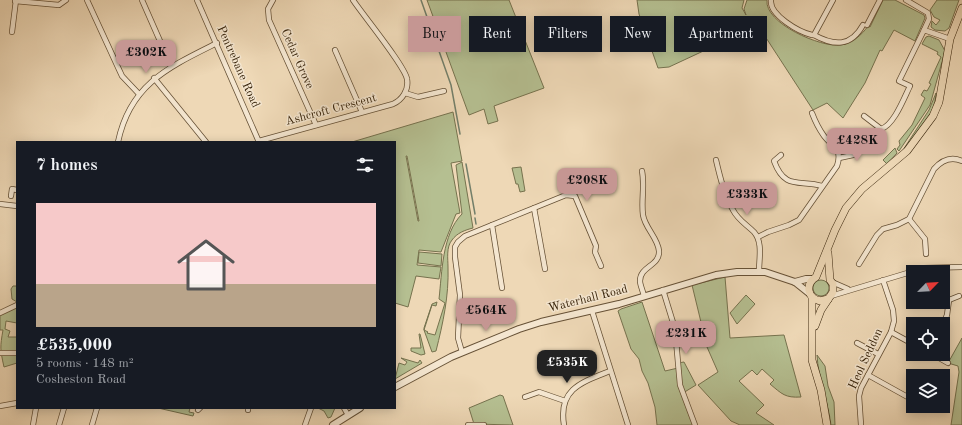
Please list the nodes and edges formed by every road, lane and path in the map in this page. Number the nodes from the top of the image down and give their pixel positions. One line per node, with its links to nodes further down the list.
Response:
1 (16, 0): 2 (street); 14 (street)
2 (66, 0)
3 (87, 0): 23 (street)
4 (142, 0): 19 (street)
5 (198, 0): 17 (street, Pentrebane Road)
6 (273, 0): 27 (street, Cedar Grove)
7 (353, 0): 22 (street)
8 (771, 0): 15 (street)
9 (833, 0): 15 (street)
10 (880, 0): 15 (street)
11 (906, 0): 13 (street)
12 (962, 8): 16 (main road)
13 (924, 30): 16 (street); 26 (street)
14 (12, 32)
15 (813, 35)
16 (950, 39): 48 (main road)
17 (217, 43): 19 (street); 31 (street, Pentrebane Road)
18 (335, 50): 24 (street)
19 (171, 66): 20 (street)
20 (154, 78): 23 (street); 30 (street)
21 (444, 90): 22 (street)
22 (405, 93): 24 (street, Ashcroft Crescent)
23 (139, 94): 29 (street)
24 (362, 112): 27 (street, Ashcroft Crescent)
25 (812, 113): 28 (street)
26 (864, 116)
27 (316, 125): 31 (street, Ashcroft Crescent)
28 (825, 138): 32 (street); 35 (street)
29 (118, 141)
30 (205, 141)
31 (259, 141)
32 (823, 143)
33 (864, 144): 35 (street)
34 (781, 155): 39 (street)
35 (839, 158): 39 (street)
36 (716, 160): 47 (street)
37 (962, 161): 45 (street)
38 (642, 171): 63 (street)
39 (822, 186): 47 (street)
40 (16, 190): 41 (street)
41 (11, 196)
42 (0, 204): 43 (street)
43 (16, 206)
44 (534, 208): 46 (street); 51 (street); 53 (street)
45 (908, 219): 49 (street); 50 (street)
46 (492, 225): 59 (street); 77 (street)
47 (758, 237): 54 (street)
48 (828, 251): 55 (main road); 57 (main road)
49 (926, 254)
50 (859, 264)
51 (601, 266)
52 (962, 267): 56 (street)
53 (545, 270)
54 (759, 271): 58 (street, Waterhall Road); 61 (street, Waterhall Road)
55 (814, 278): 57 (main road); 58 (street, Waterhall Road); 62 (main road)
56 (883, 280): 60 (street); 70 (street, Heol Seddon)
57 (831, 281): 60 (street); 65 (main road)
58 (795, 282): 62 (street, Waterhall Road)
59 (502, 288)
60 (848, 289): 65 (street)
61 (663, 290): 63 (street, Waterhall Road); 106 (street)
62 (811, 295): 65 (main road); 73 (main road)
63 (644, 296): 68 (street, Waterhall Road)
64 (959, 296): 66 (street)
65 (830, 297): 73 (main road)
66 (950, 300)
67 (16, 306): 69 (street)
68 (592, 311): 77 (street, Waterhall Road); 82 (street)
69 (0, 314)
70 (890, 332): 71 (street); 79 (street, Heol Seddon)
71 (906, 340)
72 (866, 341): 75 (street)
73 (811, 343): 107 (main road)
74 (857, 343): 75 (street)
75 (862, 346): 79 (street)
76 (0, 352): 78 (street)
77 (462, 352): 84 (street, Waterhall Road)
78 (16, 353)
79 (878, 354): 83 (street, Heol Seddon)
80 (944, 361): 81 (street)
81 (948, 363)
82 (610, 371): 87 (street); 105 (street)
83 (868, 375): 85 (street); 108 (street, Heol Seddon)
84 (396, 386)
85 (906, 396)
86 (525, 397): 87 (street)
87 (565, 401): 104 (street)
88 (16, 404): 89 (street)
89 (0, 406)
90 (36, 409): 97 (street)
91 (64, 409): 98 (street)
92 (97, 409): 99 (street)
93 (311, 409): 100 (street)
94 (345, 409): 96 (street)
95 (358, 409): 96 (street)
96 (348, 415): 101 (street)
97 (33, 425)
98 (59, 425)
99 (92, 425)
100 (305, 425)
101 (333, 425)
102 (468, 425): 103 (street)
103 (484, 425)
104 (564, 425)
105 (628, 425)
106 (695, 425)
107 (827, 425)
108 (861, 425)

